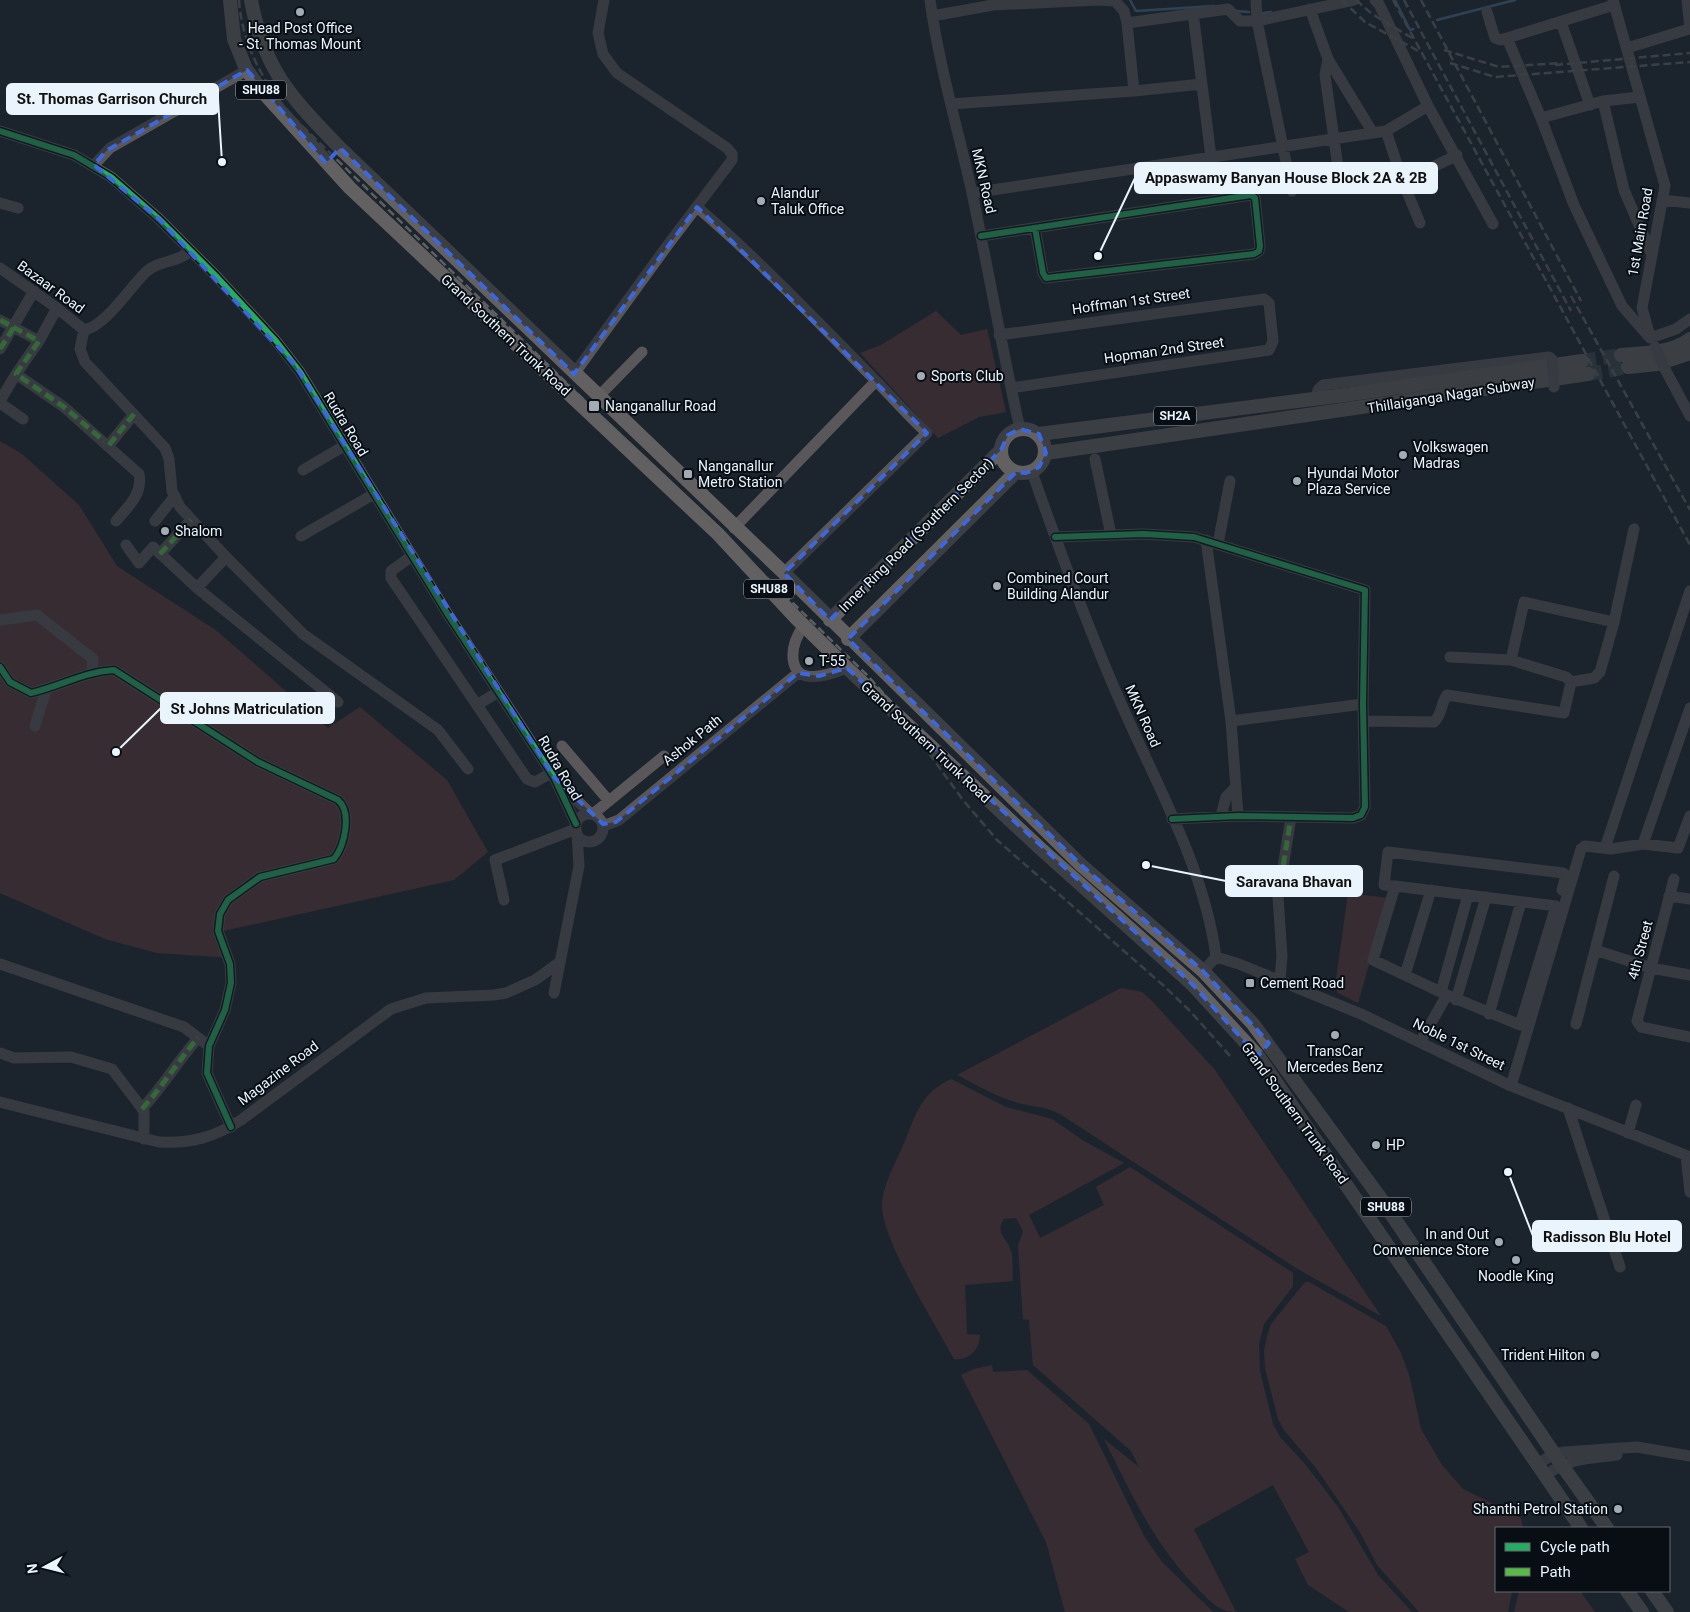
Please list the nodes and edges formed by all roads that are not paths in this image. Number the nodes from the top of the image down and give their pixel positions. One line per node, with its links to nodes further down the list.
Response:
1 (230, 0): 21 (main road, Grand Southern Trunk Road / SHU88)
2 (251, 0): 35 (main road, Grand Southern Trunk Road / SHU88)
3 (604, 0): 47 (street)
4 (930, 0): 13 (street, MKN Road)
5 (1256, 0): 14 (street)
6 (1354, 0): 10 (street)
7 (1374, 0): 28 (street)
8 (1687, 0): 17 (street)
9 (1614, 2): 15 (street); 19 (street, 1st Main Road)
10 (1310, 9): 14 (street); 20 (street)
11 (1487, 12): 18 (street)
12 (1193, 13): 14 (street); 16 (street); 22 (street)
13 (932, 16): 16 (street); 26 (street, MKN Road)
14 (1258, 21): 34 (street)
15 (1561, 22): 18 (street); 27 (street)
16 (1128, 23): 23 (street)
17 (1689, 29): 19 (street)
18 (1507, 38): 29 (street)
19 (1627, 48): 24 (street, 1st Main Road)
20 (1328, 59): 32 (street); 33 (street)
21 (247, 70): 38 (main road, Grand Southern Trunk Road / SHU88); 39 (street)
22 (1202, 84): 23 (street); 37 (street)
23 (1134, 91): 26 (street)
24 (1640, 96): 25 (street); 44 (street, 1st Main Road)
25 (1603, 101): 27 (street); 54 (street)
26 (951, 104): 43 (street, MKN Road)
27 (1590, 105): 29 (street)
28 (1428, 106): 31 (street); 36 (street)
29 (1542, 118): 66 (street)
30 (0, 131): 39 (street, Rudra Road)
31 (1386, 131): 32 (street); 41 (street)
32 (1373, 133): 33 (street)
33 (1335, 139): 34 (street); 40 (street)
34 (1285, 147): 37 (street); 42 (street)
35 (340, 148): 38 (main road); 72 (main road, Grand Southern Trunk Road / SHU88)
36 (1457, 155): 41 (street); 50 (street)
37 (1212, 157): 43 (street)
38 (326, 163): 116 (main road, Grand Southern Trunk Road / SHU88)
39 (94, 165): 53 (street, Rudra Road)
40 (1339, 175)
41 (1403, 182): 49 (street)
42 (1292, 191)
43 (972, 194): 52 (street, MKN Road)
44 (1662, 200): 46 (street); 54 (street, 1st Main Road)
45 (0, 203): 48 (street)
46 (1690, 203)
47 (697, 207): 72 (street); 74 (street)
48 (18, 208)
49 (1420, 223)
50 (1493, 224)
51 (1036, 228): 51 (street); 52 (street)
52 (981, 236): 63 (street, MKN Road)
53 (190, 250): 62 (street); 87 (street, Rudra Road)
54 (1652, 255): 66 (street, 1st Main Road)
55 (0, 268): 56 (street, Bazaar Road)
56 (34, 291): 58 (street, Bazaar Road); 61 (street)
57 (1267, 299): 63 (street, Hoffman 1st Street); 75 (street, Hopman 2nd Street)
58 (58, 308): 62 (street, Bazaar Road); 65 (street)
59 (1690, 319): 66 (street)
60 (0, 320): 61 (street)
61 (14, 327): 65 (street); 67 (street)
62 (84, 330): 80 (street)
63 (999, 335): 75 (street, MKN Road)
64 (1690, 339): 69 (main road)
65 (39, 341): 71 (street)
66 (1652, 342): 82 (street, 1st Main Road, bridge)
67 (0, 349)
68 (642, 352): 77 (street)
69 (1690, 353)
70 (1582, 361): 78 (main road, Thillaiganga Nagar Subway / SH2A)
71 (16, 374): 79 (street); 86 (street)
72 (574, 374): 77 (main road, Grand Southern Trunk Road / SHU88)
73 (1588, 374): 81 (main road, Thillaiganga Nagar Subway / SH2A)
74 (876, 381): 100 (street); 110 (street)
75 (1011, 388): 84 (street, MKN Road)
76 (1554, 388): 78 (street, bridge)
77 (598, 397): 100 (main road, Grand Southern Trunk Road / SHU88)
78 (1314, 399): 81 (main road); 85 (main road, SH2A)
79 (0, 402): 83 (street)
80 (134, 414): 86 (street); 96 (street)
81 (1313, 415): 89 (main road, SH2A)
82 (1690, 415)
83 (23, 419)
84 (1020, 428): 85 (main road, SH2A); 88 (main road, Inner Ring Road (Southern Sector))
85 (1039, 434): 89 (main road)
86 (109, 445): 98 (street)
87 (344, 446): 91 (street); 95 (street, Rudra Road)
88 (1001, 450): 92 (main road, Inner Ring Road (Southern Sector)); 114 (main road, Inner Ring Road (Southern Sector))
89 (1046, 453): 93 (main road)
90 (1095, 459): 102 (street)
91 (303, 470)
92 (1016, 472): 93 (main road, Inner Ring Road (Southern Sector)); 117 (main road, Inner Ring Road (Southern Sector))
93 (1032, 472): 104 (street, MKN Road)
94 (1230, 481): 105 (street)
95 (374, 494): 103 (street); 108 (street, Rudra Road)
96 (174, 496): 97 (street); 99 (street)
97 (192, 520): 107 (street); 109 (street)
98 (116, 521)
99 (155, 521)
100 (734, 528): 110 (main road, Grand Southern Trunk Road / SHU88)
101 (1634, 529): 115 (street)
102 (1111, 535): 104 (street); 105 (street)
103 (301, 536)
104 (1055, 537): 145 (street, MKN Road)
105 (1212, 542): 128 (street); 131 (street)
106 (126, 545): 107 (street)
107 (160, 554): 111 (street)
108 (412, 556): 126 (street, Rudra Road); 129 (street)
109 (226, 557): 111 (street); 136 (street)
110 (784, 573): 114 (main road, Grand Southern Trunk Road / SHU88)
111 (197, 588): 127 (street)
112 (1690, 591): 151 (street)
113 (0, 620): 122 (street)
114 (830, 620): 117 (main road, Grand Southern Trunk Road / SHU88)
115 (1614, 622): 119 (street); 124 (street)
116 (804, 625): 121 (main road, Grand Southern Trunk Road / SHU88); 123 (street)
117 (848, 639): 171 (main road, Grand Southern Trunk Road / SHU88)
118 (1450, 657): 119 (street)
119 (1511, 660): 124 (street)
120 (0, 667): 125 (street)
121 (846, 668): 123 (street); 175 (main road, Grand Southern Trunk Road / SHU88)
122 (92, 672): 125 (street); 184 (street)
123 (798, 673): 146 (street, Ashok Path)
124 (1571, 682): 132 (street)
125 (46, 690): 133 (street)
126 (498, 692): 129 (street); 137 (street, Rudra Road)
127 (338, 702)
128 (1363, 704): 131 (street); 132 (street)
129 (477, 705): 137 (street)
130 (1690, 708): 150 (street)
131 (1231, 721): 138 (street)
132 (1365, 721): 144 (street)
133 (35, 726)
134 (562, 746): 139 (street)
135 (664, 756): 139 (street)
136 (468, 768)
137 (552, 775): 140 (street, Rudra Road); 147 (street, Rudra Road)
138 (1236, 787): 141 (street); 142 (street)
139 (609, 801): 140 (street)
140 (592, 814): 146 (street); 147 (street)
141 (1221, 816): 142 (street); 145 (street)
142 (1238, 816): 144 (street)
143 (1690, 816): 148 (street)
144 (1291, 817): 154 (street)
145 (1172, 818): 167 (street, MKN Road)
146 (603, 826): 149 (street)
147 (576, 829): 149 (street); 152 (street); 163 (street)
148 (1687, 831): 150 (street)
149 (593, 842): 152 (street)
150 (1643, 844): 151 (street)
151 (1605, 848): 187 (street)
152 (578, 866): 168 (street)
153 (1614, 876): 166 (street)
154 (1281, 880)
155 (1674, 880): 160 (street, 4th Street)
156 (1395, 886): 157 (street); 165 (street); 172 (street)
157 (1431, 890): 158 (street); 172 (street)
158 (1468, 895): 161 (street); 177 (street)
159 (1278, 896): 174 (street)
160 (1669, 896): 162 (street); 170 (street, 4th Street)
161 (1486, 897): 164 (street); 177 (street)
162 (1690, 899)
163 (504, 900)
164 (1521, 902): 165 (street); 178 (street)
165 (1556, 906): 178 (street)
166 (1595, 950): 170 (street); 179 (street)
167 (1216, 957): 171 (street); 174 (street, Noble 1st Street)
168 (560, 962): 176 (street); 192 (street, Magazine Road)
169 (0, 964): 181 (street)
170 (1651, 968): 173 (street); 180 (street, 4th Street)
171 (1203, 970): 175 (main road); 183 (main road, Grand Southern Trunk Road / SHU88)
172 (1406, 975): 177 (street)
173 (1690, 976)
174 (1280, 980): 182 (street, Noble 1st Street)
175 (1192, 984): 186 (main road, Grand Southern Trunk Road / SHU88)
176 (554, 993)
177 (1448, 996): 178 (street); 182 (street)
178 (1490, 1014)
179 (1576, 1024)
180 (1690, 1037)
181 (198, 1038): 184 (street); 191 (street)
182 (1420, 1042): 187 (street, Noble 1st Street)
183 (1269, 1043): 186 (main road); 199 (main road, Grand Southern Trunk Road / SHU88)
184 (209, 1046): 192 (street)
185 (0, 1054): 191 (street)
186 (1258, 1056): 201 (main road, Grand Southern Trunk Road / SHU88)
187 (1511, 1086): 190 (street, Noble 1st Street)
188 (0, 1102): 194 (street, Magazine Road)
189 (1636, 1105): 193 (street)
190 (1568, 1108): 193 (street, Noble 1st Street); 197 (street)
191 (142, 1109): 194 (street)
192 (231, 1127): 194 (street, Magazine Road)
193 (1628, 1133): 195 (street, Noble 1st Street)
194 (144, 1139)
195 (1688, 1157): 196 (street)
196 (1690, 1192)
197 (1620, 1267)
198 (1690, 1456): 199 (street)
199 (1558, 1459): 200 (street); 201 (street); 203 (main road, Grand Southern Trunk Road / SHU88)
200 (1690, 1461)
201 (1540, 1470): 202 (main road, Grand Southern Trunk Road / SHU88)
202 (1580, 1527)
203 (1606, 1527)
204 (1628, 1592): 206 (main road)
205 (1653, 1592): 207 (main road)
206 (1642, 1612)
207 (1667, 1612)

